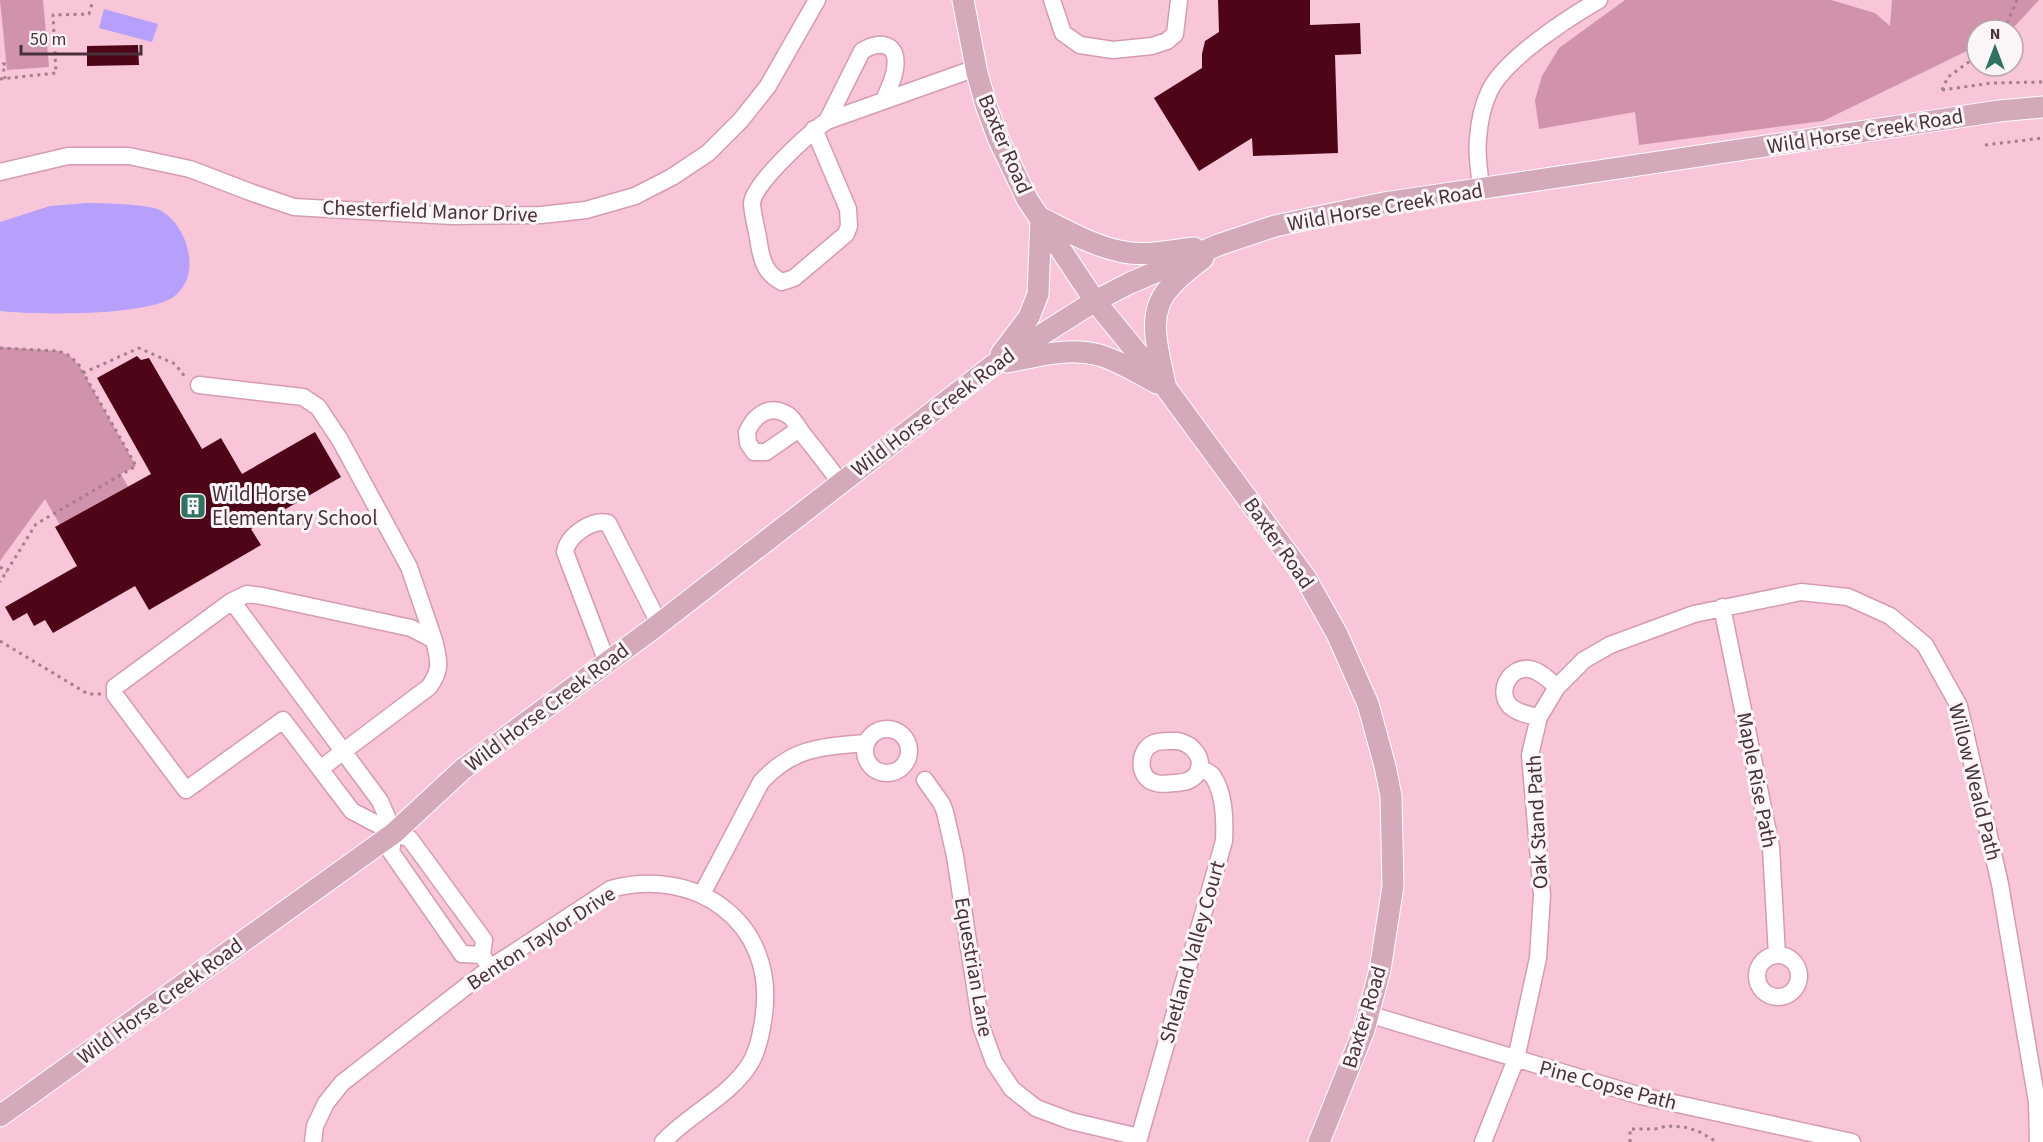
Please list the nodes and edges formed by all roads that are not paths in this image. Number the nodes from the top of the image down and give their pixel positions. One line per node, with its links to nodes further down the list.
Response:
1 (963, 0): 6 (main road, Baxter Road)
2 (1052, 0): 3 (street)
3 (1179, 0)
4 (1599, 0): 11 (street)
5 (813, 1): 10 (street, Chesterfield Manor Drive)
6 (976, 68): 7 (street); 12 (main road, Baxter Road)
7 (884, 100): 9 (street); 9 (street)
8 (2043, 107): 11 (main road, Wild Horse Creek Road)
9 (820, 125): 9 (street)
10 (0, 172)
11 (1481, 190): 13 (main road, Wild Horse Creek Road)
12 (1041, 218): 13 (main road); 14 (main road, Baxter Road); 15 (main road)
13 (1218, 245): 14 (main road, Wild Horse Creek Road); 17 (main road)
14 (1095, 301): 15 (main road, Wild Horse Creek Road); 17 (main road, Baxter Road)
15 (992, 366): 17 (main road); 19 (main road, Wild Horse Creek Road)
16 (199, 385): 23 (street)
17 (1166, 388): 38 (main road, Baxter Road)
18 (800, 429): 19 (street)
19 (840, 482): 22 (main road, Wild Horse Creek Road)
20 (232, 601): 23 (street); 26 (street); 28 (street)
21 (1722, 607): 25 (street, Oak Stand Path); 36 (street, Maple Rise Path); 48 (street, Willow Weald Path)
22 (659, 623): 24 (main road, Wild Horse Creek Road); 24 (street)
23 (434, 640): 30 (street)
24 (607, 662): 34 (main road, Wild Horse Creek Road)
25 (1557, 687): 27 (street, Oak Stand Path); 27 (street)
26 (306, 703): 28 (street); 30 (street)
27 (1539, 717): 39 (street, Oak Stand Path)
28 (283, 720): 33 (street)
29 (866, 743): 31 (street); 31 (street); 35 (street)
30 (343, 752): 33 (street); 34 (street)
31 (906, 763): 42 (street, Equestrian Lane)
32 (1200, 767): 42 (street, Shetland Valley Court)
33 (320, 769): 34 (street)
34 (394, 833): 37 (street); 37 (street); 40 (main road, Wild Horse Creek Road)
35 (702, 894): 37 (street, Benton Taylor Drive); 44 (street, Benton Taylor Drive)
36 (1777, 955)
37 (486, 962): 43 (street, Benton Taylor Drive)
38 (1368, 1014): 39 (street, Pine Copse Path); 45 (main road, Baxter Road)
39 (1516, 1059): 41 (street, Pine Copse Path); 46 (street, Oak Stand Path)
40 (0, 1116)
41 (1788, 1136): 47 (street, Pine Copse Path)
42 (1138, 1140)
43 (313, 1142)
44 (663, 1142)
45 (1319, 1142)
46 (1483, 1142)
47 (1852, 1142)
48 (2038, 1142)

